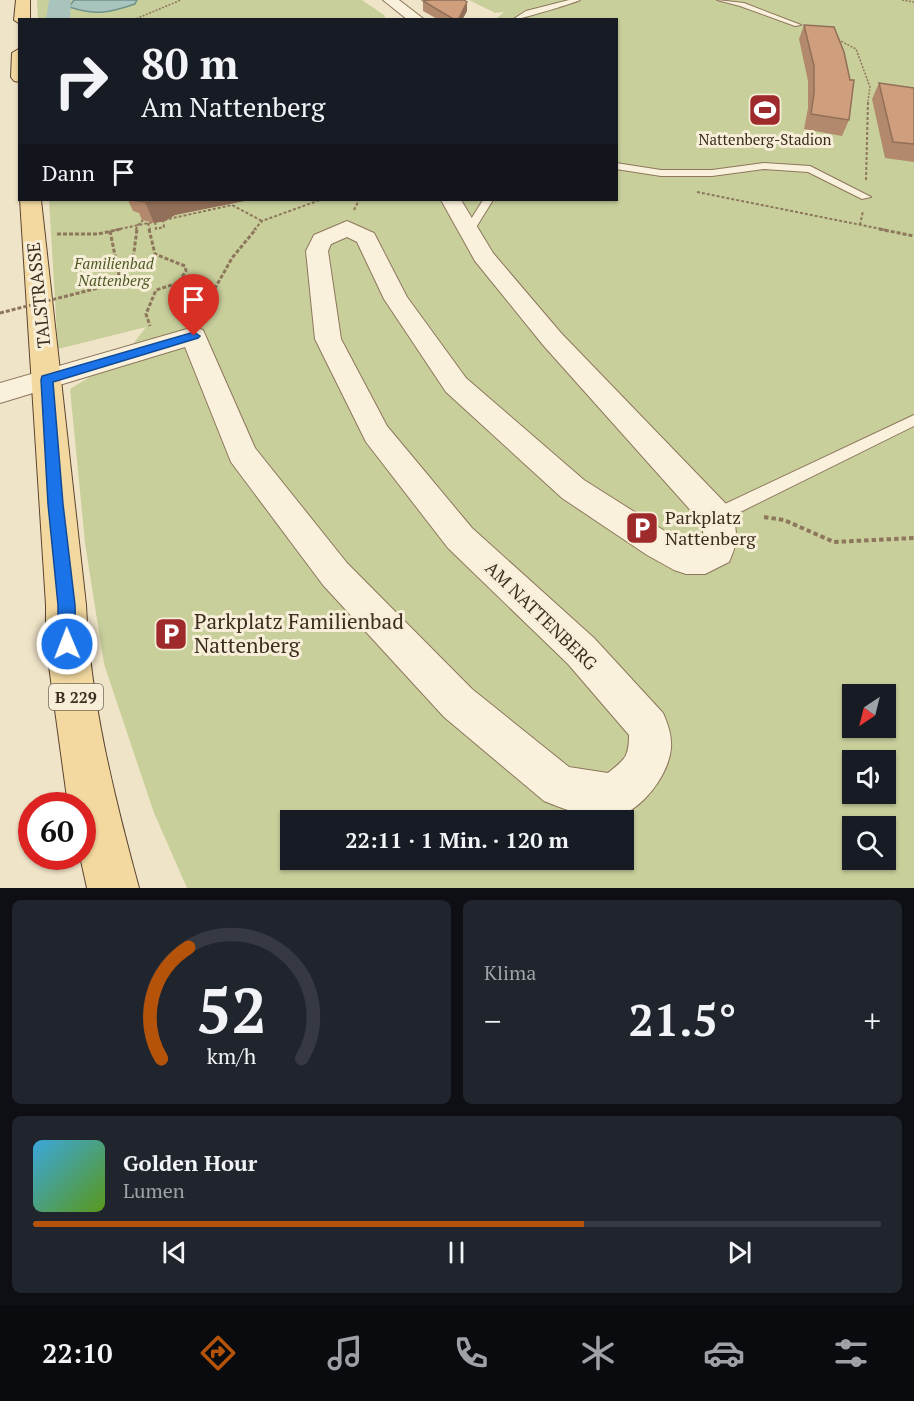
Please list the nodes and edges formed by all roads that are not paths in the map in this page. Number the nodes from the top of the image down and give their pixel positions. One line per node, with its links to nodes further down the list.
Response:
1 (23, 0): 6 (main road)
2 (390, 0): 7 (street)
3 (577, 0): 5 (lane)
4 (720, 0): 10 (lane)
5 (557, 5): 8 (lane); 9 (lane)
6 (22, 18)
7 (415, 18)
8 (518, 18)
9 (546, 18)
10 (797, 26)
11 (618, 166): 12 (lane)
12 (866, 197)
13 (30, 201): 17 (main road, TALSTRASSE / B 229)
14 (452, 201): 16 (street)
15 (487, 201): 16 (lane)
16 (468, 232): 20 (street)
17 (47, 380): 18 (street); 20 (street, AM NATTENBERG); 21 (main road, TALSTRASSE / B 229)
18 (0, 393)
19 (914, 420): 20 (lane)
20 (716, 516)
21 (113, 888)

